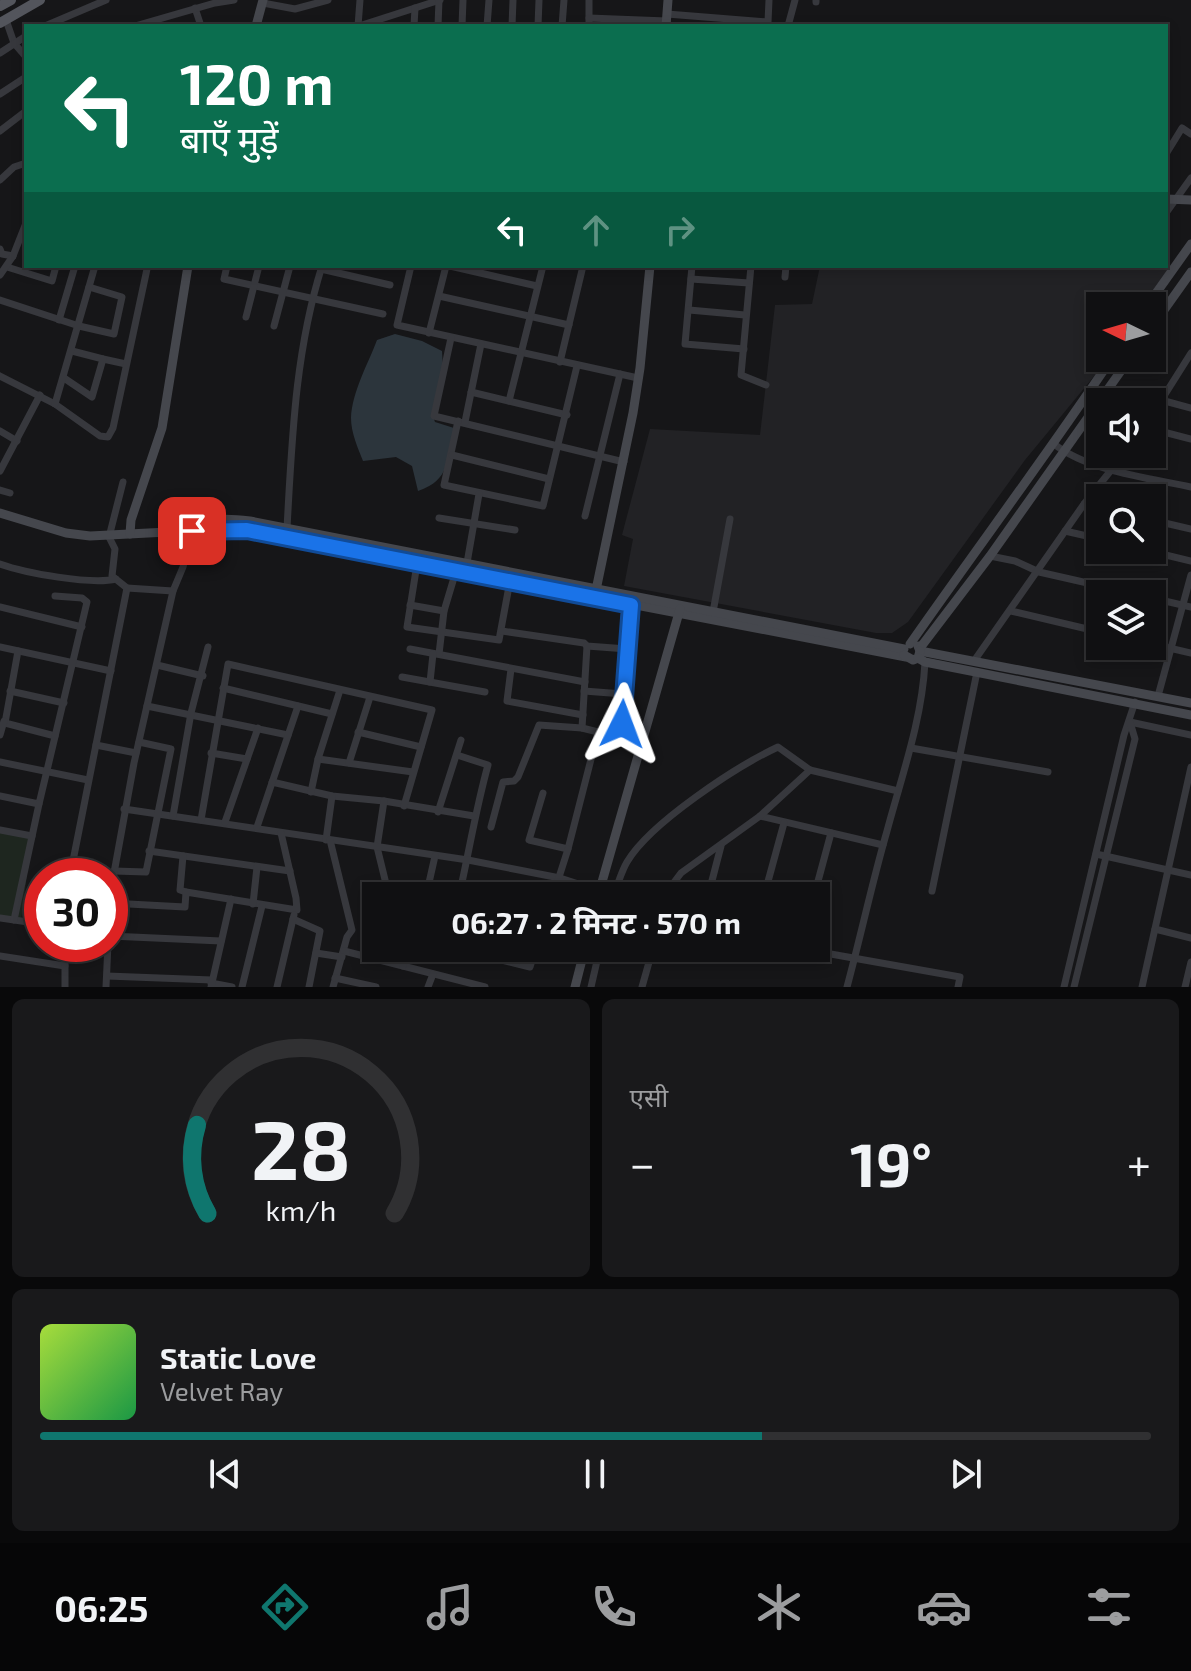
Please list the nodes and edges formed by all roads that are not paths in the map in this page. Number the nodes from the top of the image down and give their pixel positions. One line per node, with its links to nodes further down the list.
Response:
1 (11, 0): 18 (main road)
2 (40, 0): 23 (main road)
3 (106, 0): 26 (street)
4 (234, 0): 19 (street)
5 (328, 0): 17 (street)
6 (360, 0): 30 (street)
7 (439, 0): 20 (street); 34 (street)
8 (463, 0): 35 (street)
9 (489, 0): 36 (street)
10 (513, 0): 37 (street)
11 (539, 0): 38 (street)
12 (564, 0): 39 (street)
13 (589, 0): 24 (street)
14 (668, 0): 22 (street)
15 (769, 0): 22 (street)
16 (795, 0): 41 (street)
17 (263, 2): 29 (street)
18 (0, 6)
19 (195, 8): 27 (street); 28 (street)
20 (415, 8): 21 (street); 33 (street)
21 (391, 17): 31 (street); 32 (street)
22 (667, 20): 40 (street)
23 (3, 22): 43 (street)
24 (589, 22): 25 (street)
25 (618, 23): 40 (street)
26 (50, 24)
27 (143, 24)
28 (200, 24)
29 (257, 24)
30 (359, 24)
31 (366, 24)
32 (390, 24)
33 (414, 24)
34 (438, 24)
35 (462, 24)
36 (487, 24)
37 (512, 24)
38 (538, 24)
39 (562, 24)
40 (642, 24)
41 (789, 24)
42 (24, 37): 43 (street)
43 (14, 43): 44 (street); 45 (street)
44 (0, 53)
45 (24, 55)
46 (24, 78): 47 (street)
47 (0, 94)
48 (24, 116): 49 (street)
49 (0, 131)
50 (1191, 134): 51 (street)
51 (1168, 151)
52 (24, 164): 54 (street)
53 (1191, 178): 55 (street)
54 (0, 180)
55 (1171, 199): 56 (street)
56 (1191, 200)
57 (24, 228): 60 (street)
58 (1189, 251): 92 (street)
59 (1, 252): 60 (street)
60 (13, 256): 61 (street)
61 (7, 267): 62 (street); 83 (street)
62 (55, 268)
63 (74, 268): 105 (street)
64 (94, 268): 90 (street)
65 (148, 268): 98 (street)
66 (188, 268): 167 (street)
67 (227, 268): 91 (street)
68 (259, 268): 91 (street)
69 (289, 268): 93 (street)
70 (321, 268): 96 (street)
71 (325, 268): 88 (street)
72 (411, 268): 109 (street)
73 (447, 268): 94 (street)
74 (457, 268): 84 (street)
75 (502, 268): 84 (street)
76 (542, 268): 89 (street)
77 (583, 268): 106 (street)
78 (650, 268): 125 (street)
79 (692, 268): 86 (street)
80 (751, 268): 87 (street)
81 (786, 268): 85 (street)
82 (1191, 272): 99 (street)
83 (0, 275)
84 (500, 277): 89 (street)
85 (785, 277)
86 (691, 279): 87 (street); 100 (street)
87 (749, 283): 102 (street)
88 (390, 285)
89 (537, 286): 103 (street)
90 (89, 287): 95 (street); 107 (street)
91 (254, 287): 93 (street); 104 (street)
92 (1158, 292)
93 (282, 293): 96 (street); 108 (street)
94 (439, 296): 103 (street); 109 (street)
95 (122, 297): 98 (street); 107 (street)
96 (313, 299): 101 (street); 162 (street)
97 (0, 300): 105 (street)
98 (141, 301): 118 (street)
99 (1166, 307)
100 (689, 310): 102 (street); 112 (street)
101 (383, 314)
102 (745, 315): 112 (street)
103 (530, 316): 106 (street); 114 (street)
104 (246, 317)
105 (59, 320): 107 (street)
106 (569, 325): 117 (street)
107 (79, 326): 113 (street)
108 (274, 326)
109 (429, 333): 110 (street)
110 (451, 338): 111 (street); 135 (street)
111 (481, 344): 114 (street); 127 (street)
112 (744, 349): 126 (street)
113 (72, 351): 116 (street); 124 (street)
114 (521, 352): 117 (street); 130 (street)
115 (1189, 358): 128 (street)
116 (103, 359): 118 (street); 124 (street)
117 (560, 362): 119 (street)
118 (126, 364): 132 (street)
119 (577, 366): 122 (street); 134 (street)
120 (1103, 372): 140 (street)
121 (1120, 372): 142 (street)
122 (620, 374): 125 (street); 144 (street)
123 (0, 376): 129 (street)
124 (64, 378): 132 (street)
125 (638, 378): 145 (street)
126 (766, 385)
127 (471, 392): 130 (street); 135 (street)
128 (1166, 392)
129 (40, 395): 132 (street); 139 (street)
130 (509, 401): 134 (street)
131 (1166, 401): 133 (street)
132 (55, 404)
133 (1191, 408)
134 (567, 415): 141 (street)
135 (461, 422): 141 (street); 143 (street)
136 (0, 431): 139 (street)
137 (1166, 433): 138 (street)
138 (1191, 439)
139 (17, 441): 147 (street)
140 (1054, 444): 142 (street); 207 (street)
141 (559, 446): 144 (street); 148 (street)
142 (1065, 453): 146 (street); 171 (street)
143 (452, 455): 148 (street); 153 (street)
144 (599, 456): 145 (street); 156 (street)
145 (624, 462): 184 (street)
146 (1113, 470): 150 (street); 154 (street)
147 (0, 471)
148 (549, 479): 153 (street)
149 (123, 482): 169 (street)
150 (1191, 487)
151 (0, 490): 152 (street)
152 (10, 493)
153 (479, 494): 159 (street)
154 (1084, 504): 166 (street)
155 (0, 513): 169 (street)
156 (585, 516)
157 (439, 518): 159 (street)
158 (730, 519): 194 (street)
159 (474, 523): 164 (street); 173 (street)
160 (1166, 523): 163 (street)
161 (238, 524): 162 (street); 165 (street); 175 (street)
162 (287, 528): 173 (street)
163 (1191, 529)
164 (515, 530)
165 (190, 531): 167 (street); 183 (street)
166 (1065, 531): 168 (street); 177 (street)
167 (130, 534): 169 (street)
168 (1086, 536)
169 (109, 537): 179 (street)
170 (1166, 555): 172 (street)
171 (990, 556): 177 (street); 207 (street)
172 (1191, 561)
173 (467, 563): 184 (street)
174 (0, 564): 179 (street)
175 (417, 564): 176 (street); 187 (street)
176 (456, 571): 180 (street); 192 (street)
177 (1039, 572): 181 (street); 193 (street)
178 (1191, 575): 189 (street)
179 (116, 579): 182 (street)
180 (510, 581): 184 (street); 197 (street)
181 (1086, 583)
182 (127, 588): 183 (street); 214 (street)
183 (173, 591): 211 (street)
184 (596, 592): 188 (street); 191 (street)
185 (55, 596): 195 (street)
186 (1166, 601): 189 (street)
187 (410, 605): 192 (street); 198 (street)
188 (631, 605): 191 (street); 204 (street)
189 (1187, 606): 205 (street)
190 (0, 607): 195 (street)
191 (680, 610): 194 (street); 207 (street); 316 (street)
192 (444, 611): 198 (street)
193 (1011, 611): 196 (street); 212 (street)
194 (713, 612): 207 (street)
195 (82, 627): 210 (street)
196 (1086, 629)
197 (502, 631): 198 (street); 199 (street)
198 (441, 633): 209 (street)
199 (587, 646): 204 (street); 218 (street)
200 (0, 647): 206 (street)
201 (208, 647): 215 (street)
202 (1166, 648): 205 (street)
203 (410, 649): 209 (street)
204 (627, 649): 224 (street)
205 (1171, 649): 208 (street); 225 (street)
206 (18, 651): 210 (street); 221 (street)
207 (915, 653): 212 (street); 251 (street)
208 (1191, 653)
209 (436, 654): 213 (street); 217 (street)
210 (74, 662): 214 (street); 227 (street)
211 (157, 665): 215 (street); 230 (street)
212 (976, 667): 223 (street); 228 (street); 255 (street)
213 (511, 669): 218 (street); 234 (street)
214 (111, 671): 249 (street)
215 (203, 676): 232 (street)
216 (402, 677): 217 (street)
217 (430, 682): 222 (street)
218 (584, 687): 224 (street); 234 (street)
219 (223, 688): 220 (street); 231 (street); 236 (street)
220 (340, 690): 226 (street); 233 (street)
221 (10, 691): 227 (street); 237 (street)
222 (485, 692)
223 (1137, 692): 225 (street); 228 (street)
224 (623, 694): 239 (street)
225 (1158, 696): 229 (street)
226 (370, 697): 242 (street); 250 (street)
227 (64, 703): 246 (street)
228 (1134, 703): 235 (street); 238 (street)
229 (1191, 703)
230 (147, 706): 232 (street); 248 (street)
231 (298, 706): 233 (street); 244 (street)
232 (191, 713): 236 (street); 280 (street)
233 (332, 714): 257 (street)
234 (583, 715): 241 (street)
235 (1191, 715)
236 (216, 720): 240 (street); 253 (street)
237 (4, 721): 243 (street); 246 (street)
238 (1130, 722): 245 (street); 298 (street); 301 (street)
239 (622, 724)
240 (258, 728): 244 (street); 256 (street)
241 (582, 728): 287 (street); 296 (street)
242 (358, 732): 250 (street); 259 (street)
243 (0, 735)
244 (288, 735): 266 (street)
245 (1191, 735)
246 (55, 736): 264 (street)
247 (461, 740): 254 (street)
248 (139, 742): 252 (street); 279 (street)
249 (96, 745): 252 (street); 265 (street)
250 (421, 747): 262 (street)
251 (911, 748): 255 (street); 267 (street)
252 (136, 753): 275 (street)
253 (211, 753): 256 (street); 283 (street)
254 (457, 755): 277 (street); 281 (street)
255 (959, 757): 263 (street); 322 (street)
256 (247, 759): 284 (street)
257 (318, 759): 259 (street); 268 (street)
258 (0, 762): 264 (street)
259 (349, 763): 262 (street)
260 (1191, 767): 276 (street)
261 (810, 770): 267 (street); 282 (street); 317 (street)
262 (413, 772): 274 (street)
263 (1048, 772)
264 (47, 773): 265 (street); 273 (street)
265 (88, 780): 302 (street)
266 (272, 782): 268 (street); 286 (street)
267 (898, 791): 293 (street)
268 (311, 792): 271 (street)
269 (543, 793): 296 (street)
270 (0, 796): 273 (street)
271 (332, 796): 272 (street); 292 (street)
272 (384, 801): 274 (street); 295 (street)
273 (39, 804): 291 (street)
274 (404, 806): 277 (street)
275 (124, 809): 279 (street); 303 (street)
276 (1181, 811): 278 (street); 306 (street)
277 (438, 812): 281 (street)
278 (1191, 813)
279 (156, 814): 280 (street); 297 (street)
280 (173, 816): 283 (street)
281 (474, 816): 304 (street)
282 (760, 816): 285 (street); 294 (street)
283 (201, 820): 284 (street)
284 (225, 822): 286 (street)
285 (784, 823): 290 (street); 320 (street)
286 (257, 827): 289 (street)
287 (491, 827)
288 (0, 830): 291 (street)
289 (281, 833): 292 (street); 308 (street)
290 (831, 833): 293 (street); 321 (street)
291 (32, 836): 331 (street)
292 (328, 840): 295 (street); 339 (street)
293 (883, 845): 341 (street)
294 (721, 846): 318 (street); 319 (street)
295 (377, 847): 300 (street); 311 (street)
296 (568, 849): 310 (street)
297 (149, 851): 299 (street); 307 (street)
298 (1096, 854): 301 (street); 373 (street)
299 (183, 856): 305 (street); 323 (street)
300 (435, 856): 304 (street); 312 (street)
301 (1107, 856): 306 (street); 374 (street)
302 (73, 858)
303 (116, 858)
304 (468, 860): 310 (street); 313 (street)
305 (257, 867): 308 (street); 326 (street)
306 (1169, 870): 309 (street); 333 (street)
307 (128, 871)
308 (290, 871): 328 (street)
309 (1191, 875)
310 (560, 878): 314 (street); 315 (street)
311 (386, 882)
312 (429, 882)
313 (463, 882)
314 (558, 882)
315 (570, 882)
316 (602, 882)
317 (619, 882)
318 (674, 882)
319 (712, 882)
320 (768, 882)
321 (818, 882)
322 (932, 891)
323 (186, 892): 324 (street); 325 (street)
324 (231, 899): 326 (street); 336 (street)
325 (128, 904)
326 (253, 904): 327 (street)
327 (262, 906): 328 (street); 363 (street)
328 (297, 910): 330 (street)
329 (0, 918): 331 (street)
330 (293, 919): 337 (street); 364 (street)
331 (14, 920): 332 (street)
332 (24, 921)
333 (1155, 929): 335 (street); 375 (street)
334 (128, 937): 336 (street)
335 (1191, 938)
336 (221, 941): 357 (street)
337 (316, 953): 339 (street); 365 (street)
338 (830, 953): 341 (street)
339 (343, 954): 353 (street); 358 (street)
340 (0, 956): 352 (street)
341 (855, 957): 371 (street); 372 (street)
342 (65, 962): 352 (street)
343 (107, 962): 355 (street)
344 (404, 962): 353 (street)
345 (512, 962): 351 (street)
346 (532, 962): 351 (street)
347 (584, 962): 369 (street)
348 (594, 962): 369 (street)
349 (649, 962): 370 (street)
350 (1191, 962): 376 (street)
351 (516, 963)
352 (65, 966): 359 (street)
353 (403, 966): 354 (street)
354 (433, 974): 367 (street); 368 (street)
355 (107, 976): 356 (street); 360 (street)
356 (143, 976): 357 (street); 361 (street)
357 (211, 983): 362 (street)
358 (334, 983): 366 (street)
359 (65, 987)
360 (106, 987)
361 (143, 987)
362 (232, 987)
363 (242, 987)
364 (277, 987)
365 (309, 987)
366 (376, 987)
367 (428, 987)
368 (485, 987)
369 (582, 987)
370 (642, 987)
371 (847, 987)
372 (958, 987)
373 (1064, 987)
374 (1074, 987)
375 (1142, 987)
376 (1185, 987)

